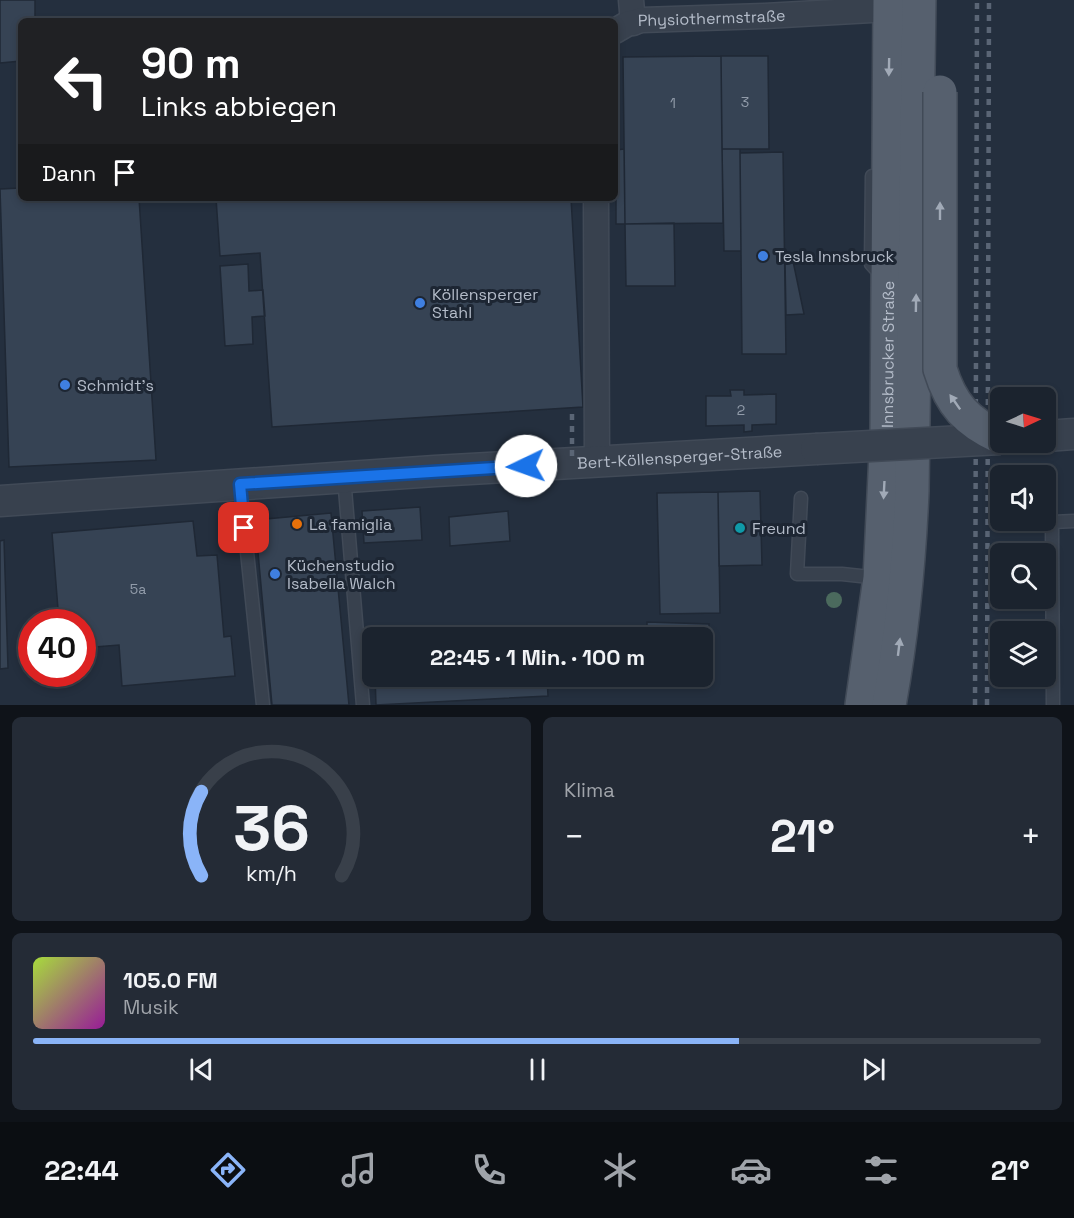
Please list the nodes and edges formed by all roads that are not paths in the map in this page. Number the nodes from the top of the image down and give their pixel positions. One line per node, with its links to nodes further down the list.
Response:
1 (911, 3): 2 (street, Physiothermstraße); 5 (main road, Innsbrucker Straße, one-way to 5); 6 (main road, one-way to 1, bridge); 20 (main road, one-way to 1)
2 (626, 18)
3 (873, 160): 5 (lane)
4 (597, 201): 10 (street)
5 (887, 283): 16 (main road, Innsbrucker Straße, one-way to 16)
6 (990, 433)
7 (1074, 434): 8 (street)
8 (1056, 435)
9 (990, 439): 10 (street, Bert-Köllensperger-Straße, bridge)
10 (597, 462): 11 (street, Bert-Köllensperger-Straße)
11 (344, 477): 12 (street, Bert-Köllensperger-Straße); 18 (lane)
12 (240, 484): 14 (street, Bert-Köllensperger-Straße); 17 (lane)
13 (801, 498): 16 (lane)
14 (0, 501)
15 (1074, 521): 21 (lane)
16 (880, 578): 19 (main road, Innsbrucker Straße)
17 (263, 705)
18 (363, 705)
19 (862, 705)
20 (889, 705)
21 (1053, 705)

